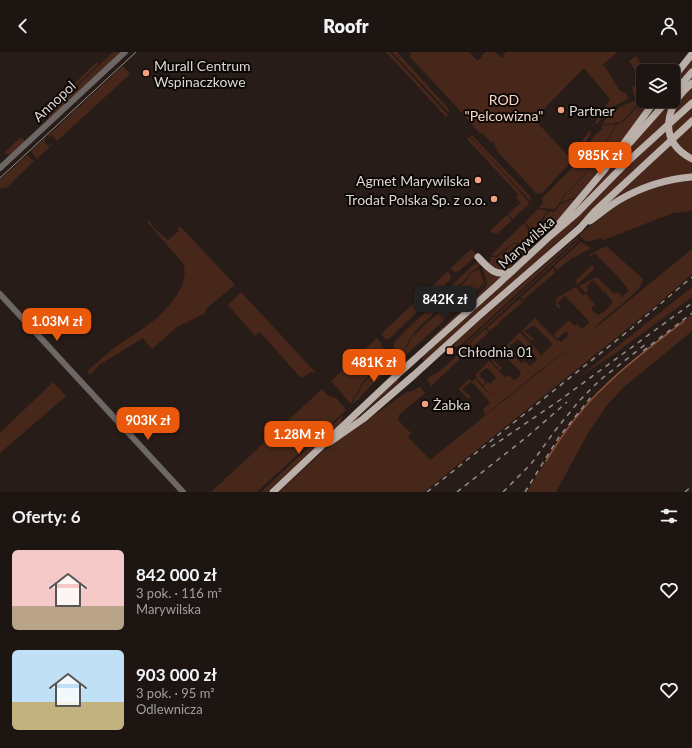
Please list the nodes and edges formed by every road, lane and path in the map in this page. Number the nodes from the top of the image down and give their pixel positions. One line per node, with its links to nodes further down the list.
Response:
1 (125, 52): 12 (street, Annopol)
2 (692, 54): 3 (main road)
3 (680, 69)
4 (692, 72): 6 (main road)
5 (692, 83): 11 (main road)
6 (680, 86)
7 (692, 103): 16 (main road, Marywilska)
8 (650, 108): 13 (main road)
9 (661, 108): 13 (main road)
10 (692, 121): 15 (main road, Marywilska)
11 (692, 159)
12 (0, 168)
13 (605, 169): 16 (main road)
14 (692, 177): 15 (main road)
15 (580, 228): 20 (main road, Marywilska)
16 (550, 236): 18 (main road, Marywilska)
17 (478, 257): 18 (main road)
18 (515, 269): 20 (main road, Marywilska)
19 (0, 294): 21 (street)
20 (322, 446): 22 (main road, Marywilska)
21 (183, 492)
22 (273, 492)

